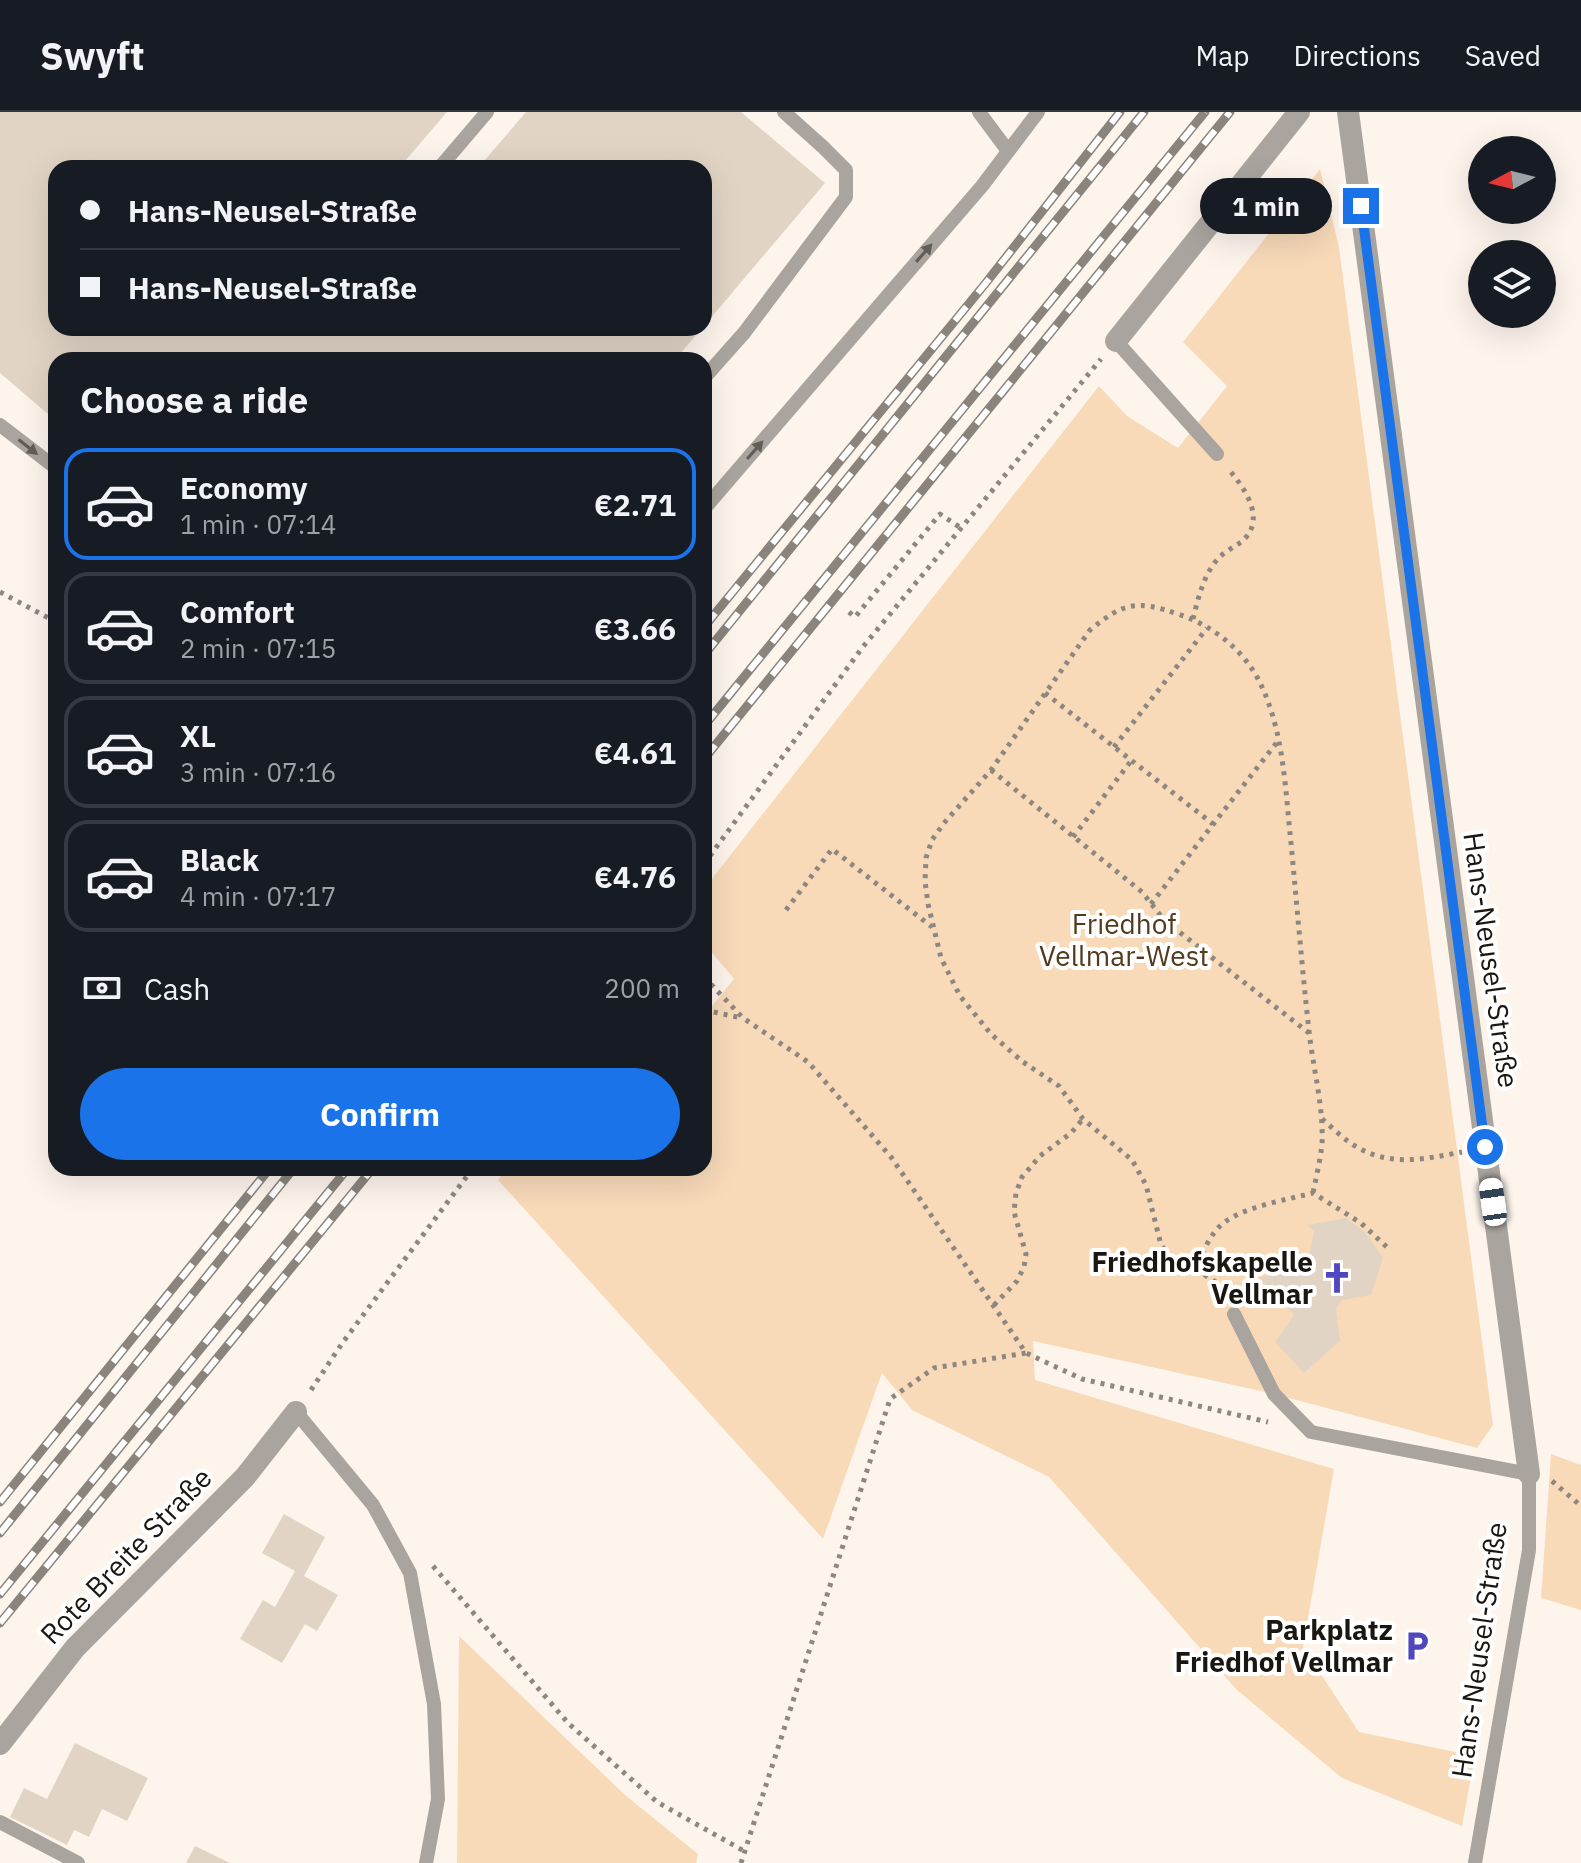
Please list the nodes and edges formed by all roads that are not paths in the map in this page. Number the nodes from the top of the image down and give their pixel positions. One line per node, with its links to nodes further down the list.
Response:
1 (487, 112): 8 (lane)
2 (979, 112): 7 (lane)
3 (1038, 112): 7 (lane)
4 (1299, 112): 9 (street)
5 (1348, 112): 17 (street, Hans-Neusel-Straße)
6 (790, 114): 10 (lane)
7 (1008, 151): 14 (lane, one-way to 7)
8 (446, 160)
9 (1116, 341): 12 (lane)
10 (712, 369)
11 (0, 425): 13 (lane, one-way to 13)
12 (1217, 454)
13 (48, 462)
14 (712, 500)
15 (1234, 1314): 17 (lane)
16 (296, 1412): 18 (street, Rote Breite Straße); 21 (lane)
17 (1529, 1474): 22 (lane, Hans-Neusel-Straße)
18 (0, 1744)
19 (0, 1822): 20 (lane)
20 (78, 1863)
21 (426, 1863)
22 (1475, 1863)

